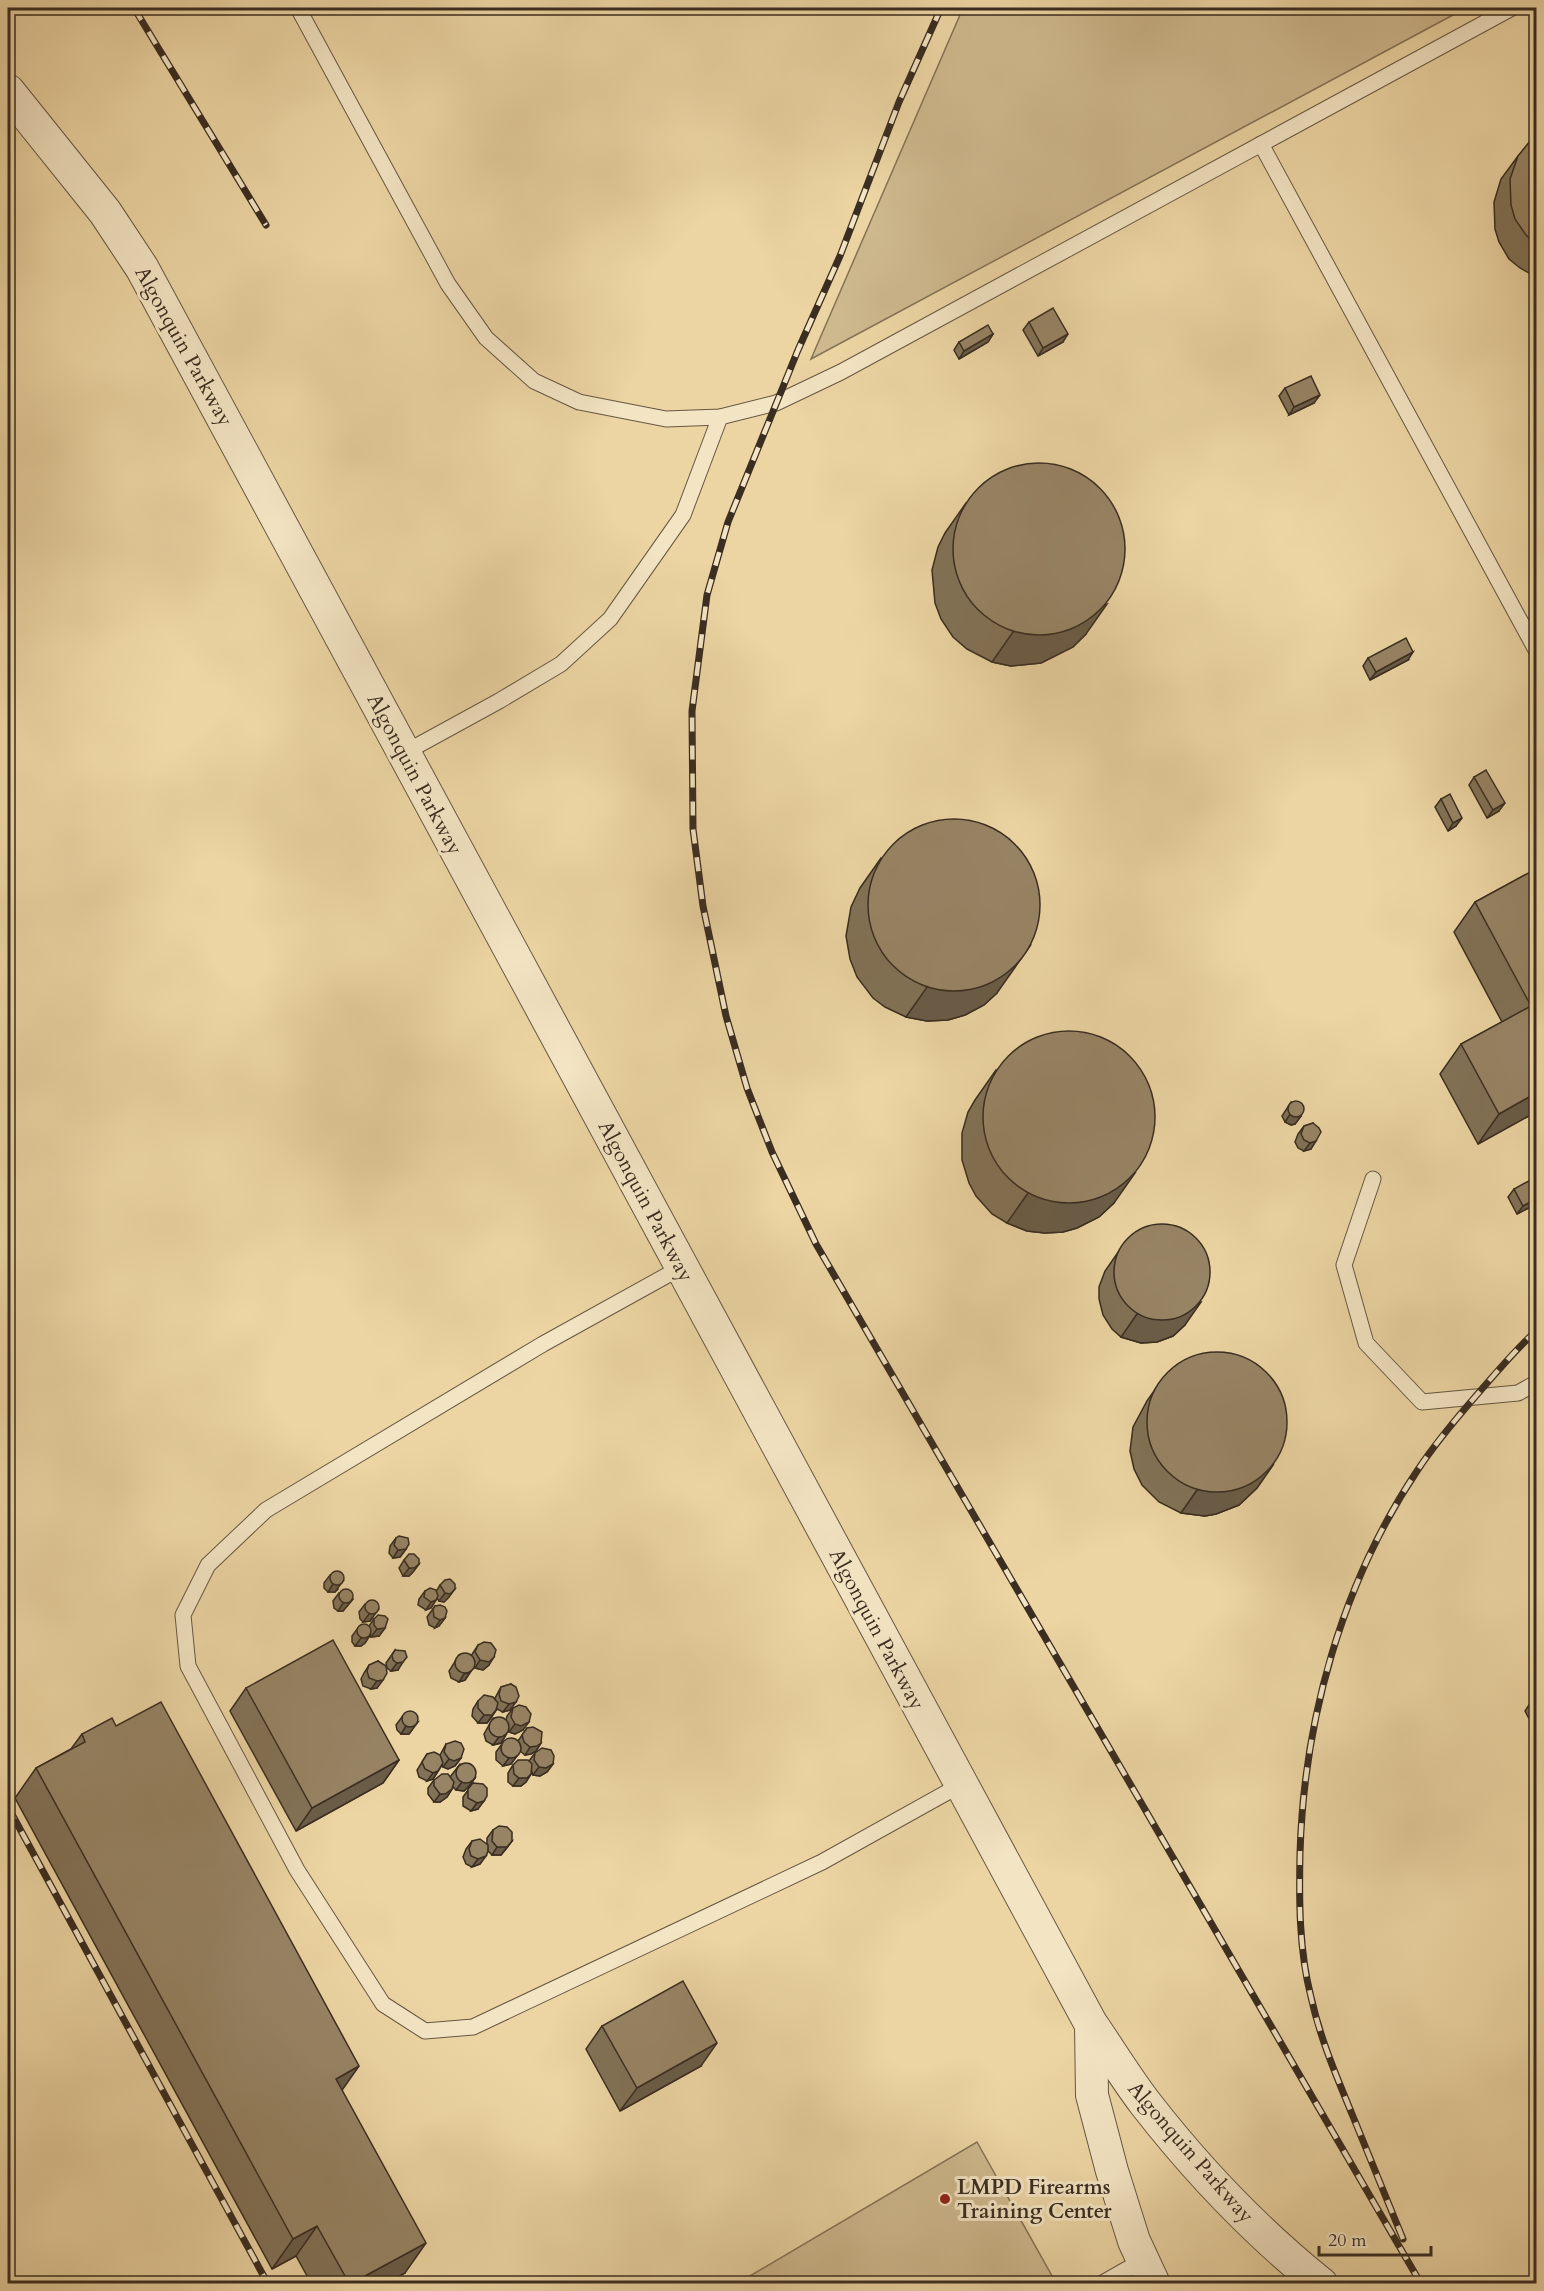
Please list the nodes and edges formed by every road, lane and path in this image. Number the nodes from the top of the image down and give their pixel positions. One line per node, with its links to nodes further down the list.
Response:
1 (298, 8): 5 (lane)
2 (1512, 8): 4 (lane)
3 (8, 91): 7 (street, Algonquin Parkway)
4 (1261, 144): 5 (lane); 6 (lane)
5 (720, 417): 7 (lane)
6 (1536, 650)
7 (404, 753): 9 (street, Algonquin Parkway)
8 (1373, 1179): 10 (lane)
9 (682, 1267): 11 (street, Algonquin Parkway); 11 (lane)
10 (1536, 1383)
11 (962, 1784): 12 (street, Algonquin Parkway)
12 (1091, 2024): 13 (street); 15 (street, Algonquin Parkway)
13 (1148, 2272): 14 (lane)
14 (1101, 2283)
15 (1321, 2283)

